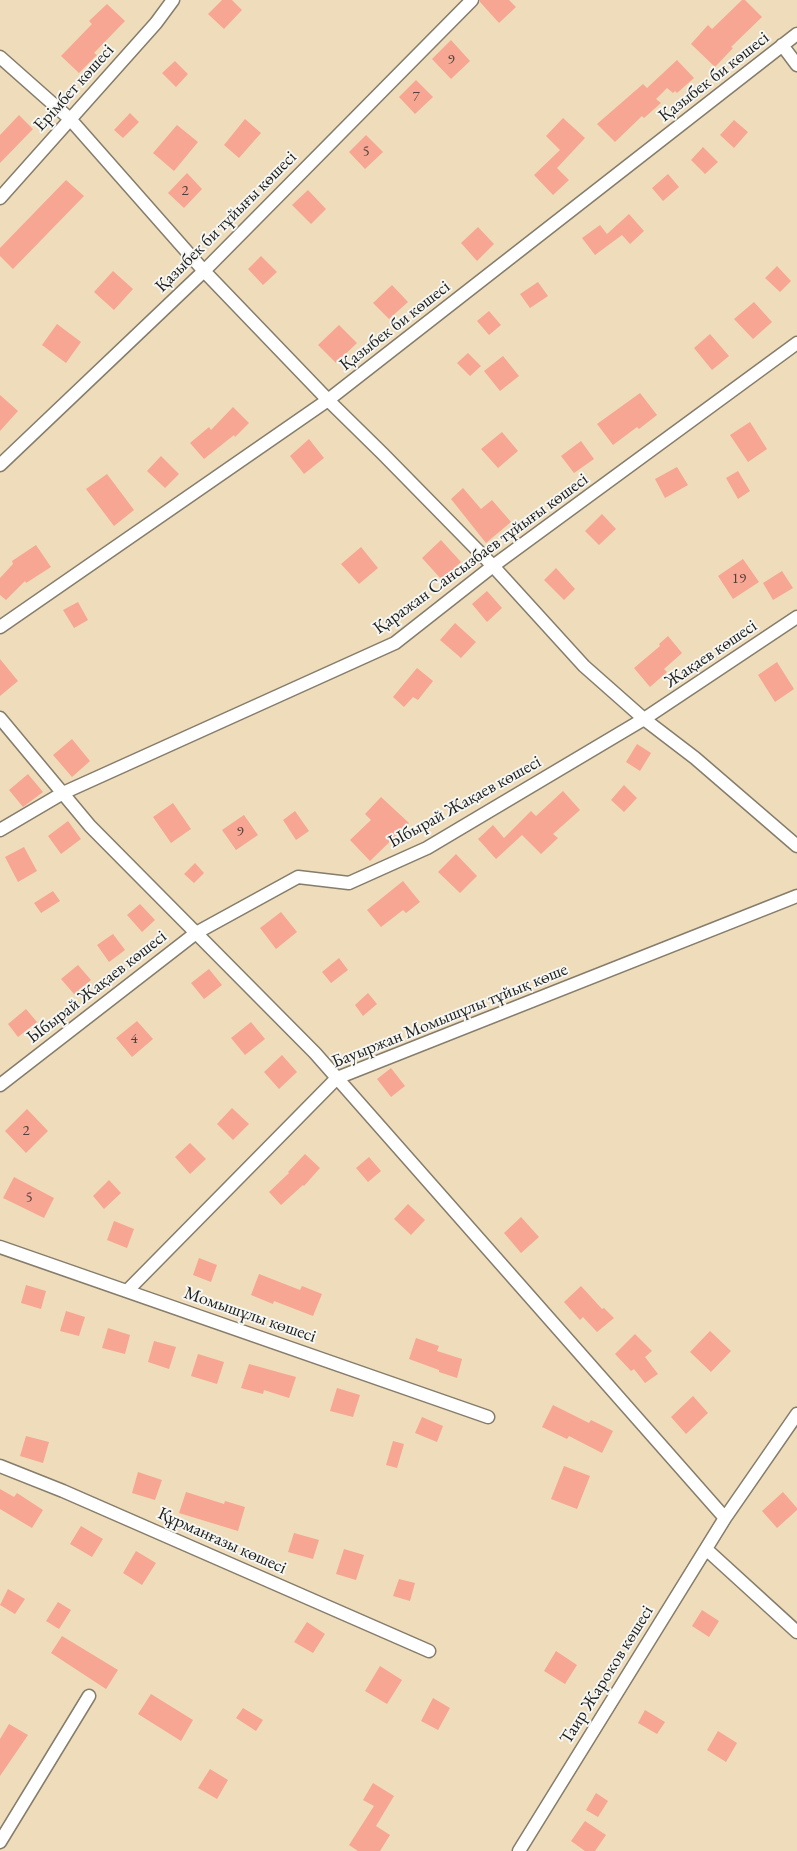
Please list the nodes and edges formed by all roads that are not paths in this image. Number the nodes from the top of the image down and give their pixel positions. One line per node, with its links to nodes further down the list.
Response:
1 (173, 0): 7 (street, Ерімбет көшесі)
2 (472, 0): 9 (street, Қазыбек би тұйығы көшесі)
3 (797, 34): 4 (street, Қазыбек би көшесі)
4 (782, 45): 6 (street); 11 (street, Қазыбек би көшесі)
5 (0, 57): 7 (street)
6 (797, 65)
7 (70, 119): 8 (street, Ерімбет көшесі); 9 (street)
8 (0, 198)
9 (204, 271): 11 (street); 12 (street, Қазыбек би тұйығы көшесі)
10 (797, 343): 13 (street, Қаражан Сансызбаев тұйығы көшесі)
11 (328, 400): 13 (street); 15 (street, Қазыбек би көшесі)
12 (0, 465)
13 (493, 566): 17 (street); 18 (street, Қаражан Сансызбаев тұйығы көшесі)
14 (797, 617): 17 (street, Жақаев көшесі)
15 (0, 627)
16 (0, 718): 18 (street)
17 (644, 719): 20 (street); 22 (street, Ыбырай Жақаев көшесі)
18 (63, 793): 19 (street, Қаражан Сансызбаев тұйығы көшесі); 22 (street)
19 (0, 830)
20 (797, 846)
21 (797, 896): 23 (street, Бауыржан Момышұлы тұйық көше)
22 (196, 932): 23 (street); 24 (street, Ыбырай Жақаев көшесі)
23 (337, 1078): 26 (street, Бауыржан Момышұлы тұйық көше); 30 (street)
24 (0, 1085)
25 (0, 1247): 26 (street, Момышұлы көшесі)
26 (127, 1291): 28 (street, Момышұлы көшесі)
27 (797, 1414): 30 (street, Таир Жароков көшесі)
28 (488, 1417)
29 (0, 1466): 33 (street, Құрманғазы көшесі)
30 (725, 1518): 31 (street, Таир Жароков көшесі)
31 (706, 1549): 32 (street); 36 (street, Таир Жароков көшесі)
32 (797, 1632)
33 (430, 1651)
34 (89, 1696): 35 (street)
35 (0, 1842)
36 (524, 1849)

